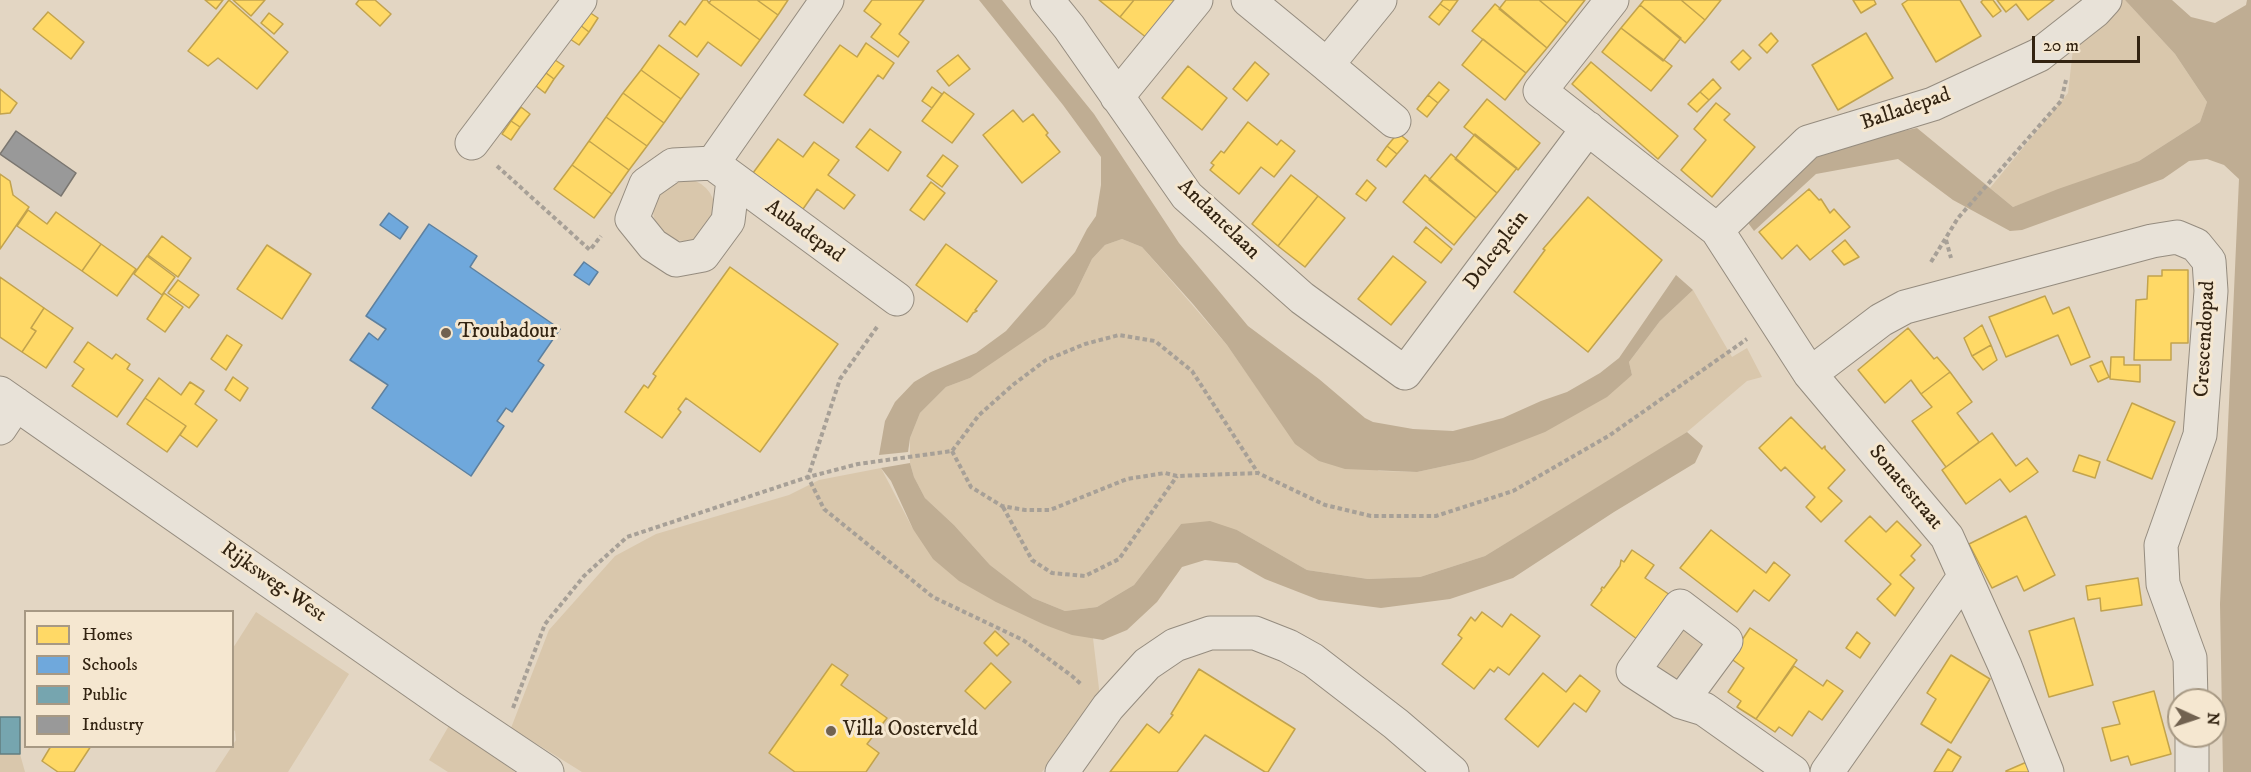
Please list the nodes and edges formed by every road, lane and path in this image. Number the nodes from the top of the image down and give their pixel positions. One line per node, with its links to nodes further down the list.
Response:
1 (580, 0): 14 (street)
2 (827, 0): 15 (street)
3 (1047, 0): 11 (street, Andantelaan)
4 (1196, 0): 11 (street)
5 (1248, 0): 10 (street)
6 (1380, 0): 10 (street)
7 (1612, 0): 13 (street)
8 (2105, 0): 9 (street, Balladepad)
9 (2069, 31): 16 (path); 17 (street, Balladepad)
10 (1327, 65): 12 (street)
11 (1117, 96): 21 (street, Andantelaan)
12 (1394, 121)
13 (1588, 128): 17 (street); 21 (street, Dolceplein)
14 (472, 143): 18 (path)
15 (723, 171): 15 (street); 19 (street, Aubadepad)
16 (1958, 218)
17 (1717, 230): 20 (street, Sonatestraat)
18 (590, 250)
19 (897, 299): 27 (path)
20 (1774, 320): 22 (street, Sonatestraat); 25 (path)
21 (1405, 373)
22 (1810, 374): 29 (street, Sonatestraat); 30 (street, Crescendopad)
23 (5, 408): 33 (street, Rijksweg-West)
24 (952, 451): 25 (path); 27 (path); 28 (path)
25 (1258, 474): 26 (path)
26 (1177, 476): 28 (path); 28 (path)
27 (808, 477): 32 (path); 33 (path)
28 (1002, 506)
29 (1964, 577): 39 (street); 40 (street, Sonatestraat)
30 (2191, 688)
31 (1681, 702): 38 (street)
32 (1108, 707): 36 (street); 37 (street)
33 (500, 740): 35 (street, Rijksweg-West)
34 (2192, 748): 41 (street)
35 (547, 772)
36 (1062, 772)
37 (1452, 772)
38 (1793, 772)
39 (1827, 772)
40 (2047, 772)
41 (2192, 772)

